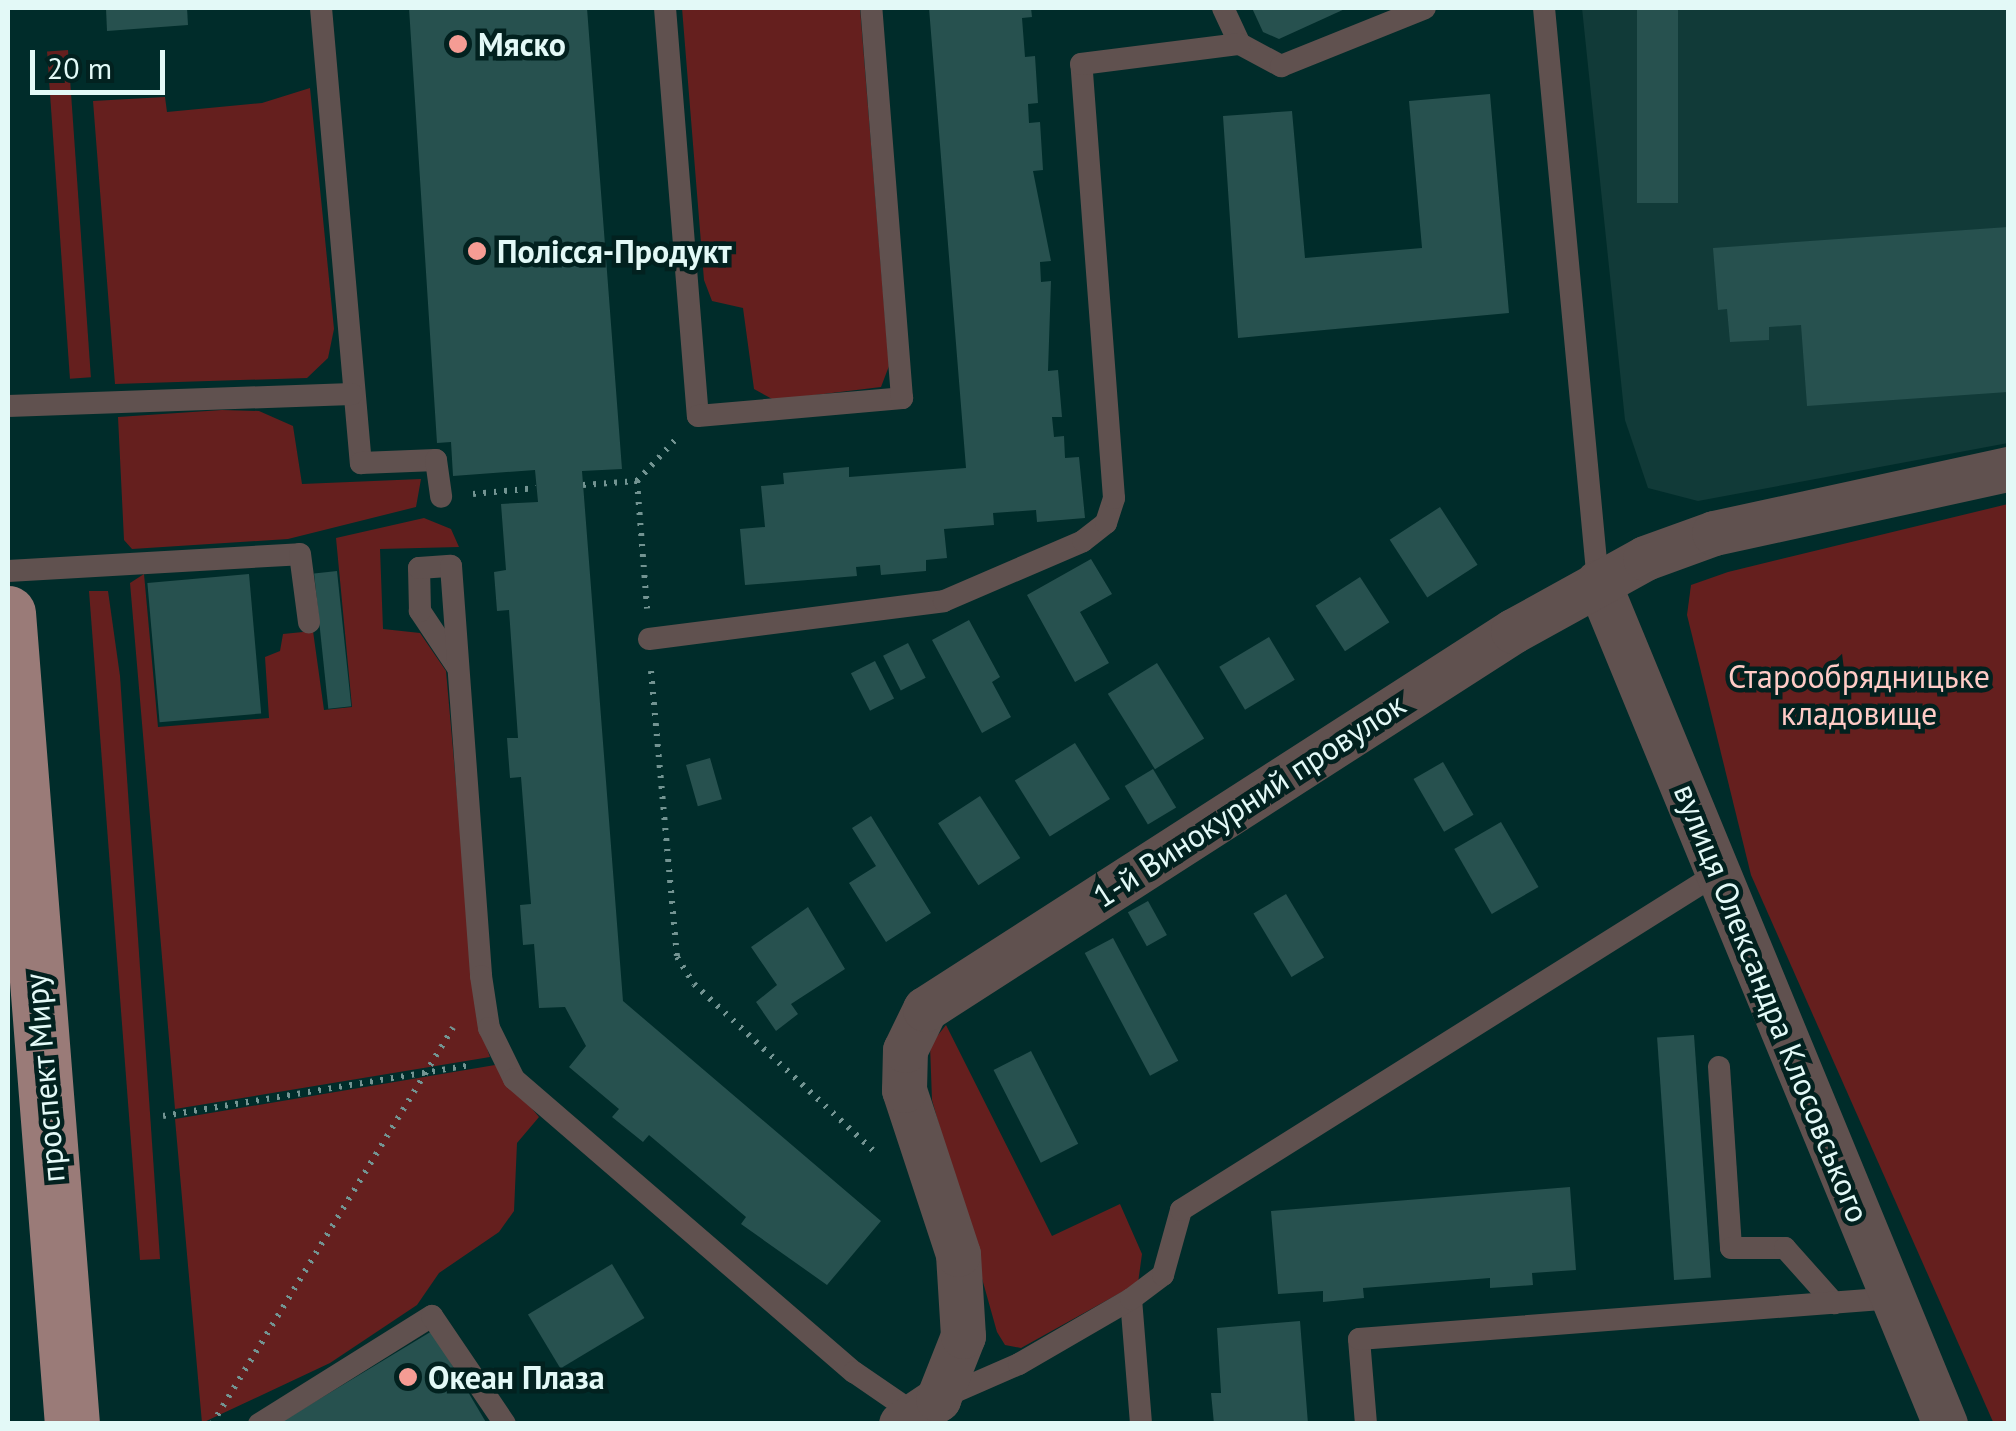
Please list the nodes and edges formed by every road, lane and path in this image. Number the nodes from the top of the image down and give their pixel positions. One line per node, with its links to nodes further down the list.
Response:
1 (322, 8): 8 (lane)
2 (665, 8): 10 (lane)
3 (872, 8): 10 (lane)
4 (1223, 8): 7 (lane)
5 (1425, 8): 7 (lane)
6 (1544, 8): 17 (lane)
7 (1240, 44): 20 (lane)
8 (352, 394): 9 (lane); 15 (lane)
9 (8, 406)
10 (698, 416): 12 (path)
11 (2008, 469): 17 (street, 1-й Винокурний провулок)
12 (637, 481): 13 (path); 20 (path)
13 (583, 485)
14 (536, 488): 15 (path)
15 (441, 496)
16 (8, 571): 19 (lane)
17 (1598, 582): 22 (street, вулиця Олександра Клосовського); 33 (street, 1-й Винокурний провулок)
18 (8, 613): 23 (main road, проспект Миру)
19 (309, 622)
20 (649, 639): 29 (path)
21 (458, 668): 24 (lane)
22 (1718, 873): 30 (street, вулиця Олександра Клосовського); 31 (lane)
23 (18, 899): 34 (main road, проспект Миру)
24 (481, 976): 25 (lane); 27 (path)
25 (502, 1060): 27 (path); 33 (lane)
26 (1719, 1067): 32 (lane)
27 (428, 1072): 28 (path); 35 (path)
28 (163, 1116)
29 (886, 1162)
30 (1894, 1298): 32 (lane); 40 (street, вулиця Олександра Клосовського)
31 (1131, 1299): 33 (lane); 38 (lane)
32 (1834, 1303): 39 (lane)
33 (921, 1415)
34 (72, 1424)
35 (212, 1424)
36 (259, 1424): 37 (lane)
37 (505, 1424)
38 (1141, 1424)
39 (1366, 1424)
40 (1946, 1424)

